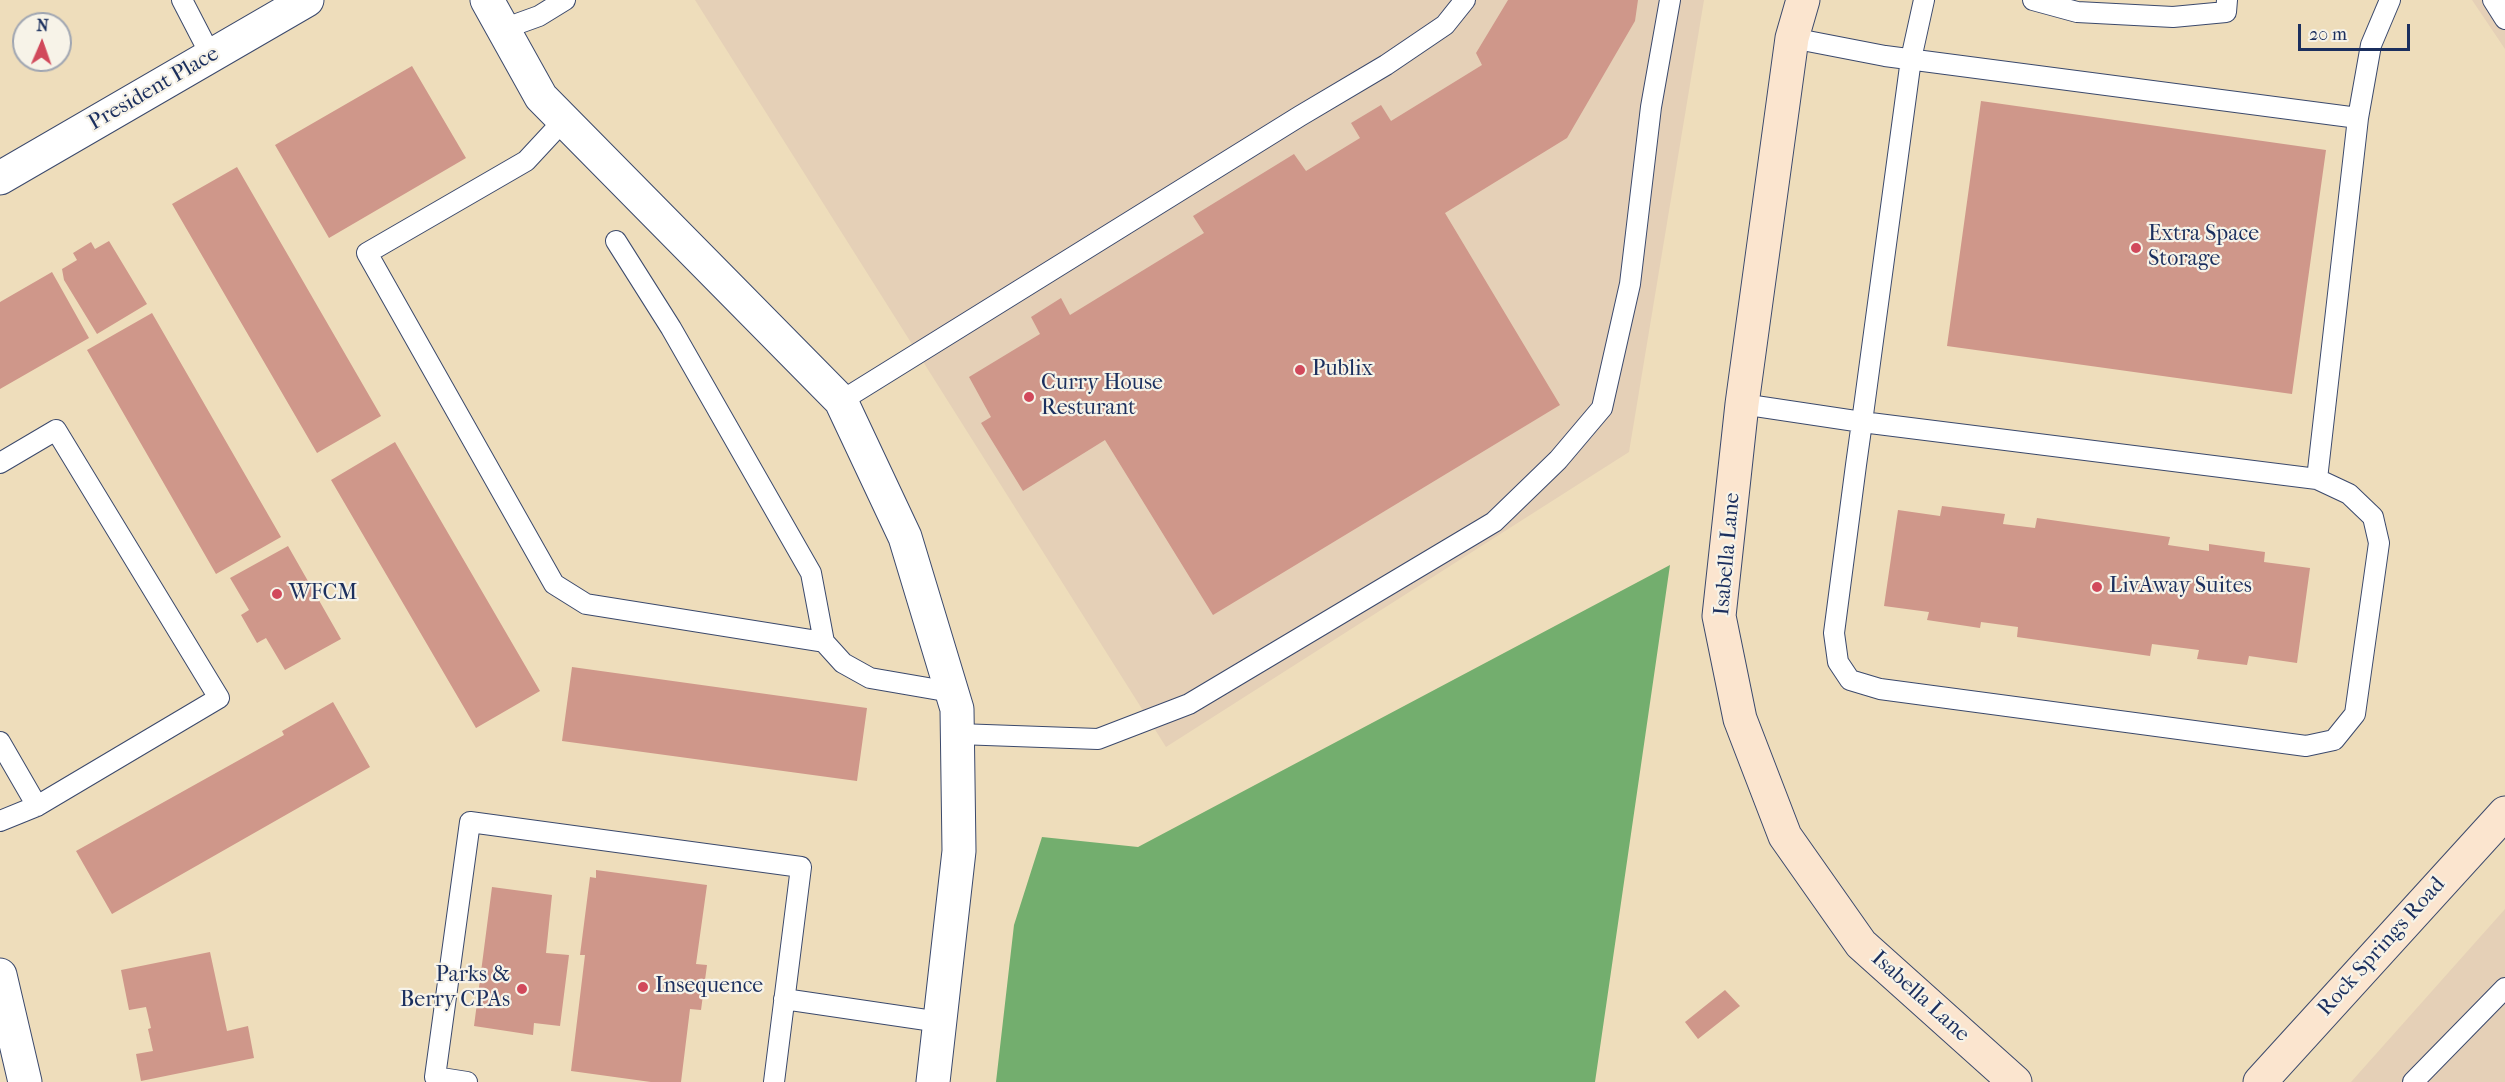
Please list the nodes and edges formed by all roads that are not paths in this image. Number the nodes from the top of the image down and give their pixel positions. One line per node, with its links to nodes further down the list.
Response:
1 (182, 0): 16 (lane)
2 (308, 0): 16 (street, President Place)
3 (487, 0): 14 (street)
4 (565, 0): 14 (lane)
5 (1465, 0): 22 (lane)
6 (1670, 0): 29 (lane)
7 (1803, 0): 15 (street, Isabella Lane)
8 (1924, 0): 17 (lane)
9 (2034, 0): 10 (lane)
10 (2227, 0)
11 (2390, 0): 18 (lane)
12 (2493, 0): 13 (lane)
13 (2505, 19)
14 (503, 29): 19 (street)
15 (1792, 38): 17 (lane); 23 (street, Isabella Lane)
16 (211, 56): 20 (street, President Place)
17 (1911, 58): 18 (lane); 24 (lane)
18 (2358, 118): 26 (lane)
19 (564, 120): 22 (street); 27 (lane)
20 (0, 178)
21 (615, 241): 27 (lane)
22 (841, 401): 28 (street)
23 (1742, 404): 24 (lane); 42 (street, Isabella Lane)
24 (1862, 422): 26 (lane); 26 (lane)
25 (0, 463): 31 (lane)
26 (2317, 479)
27 (824, 642): 28 (lane)
28 (951, 692): 29 (street)
29 (958, 734): 37 (street)
30 (0, 742): 31 (lane)
31 (37, 806): 33 (lane)
32 (2505, 813): 43 (street, Rock Springs Road)
33 (0, 822)
34 (0, 975): 38 (street)
35 (2505, 988): 44 (lane)
36 (784, 999): 37 (lane); 39 (lane); 40 (lane)
37 (940, 1022): 41 (street)
38 (25, 1082)
39 (467, 1082)
40 (774, 1082)
41 (933, 1082)
42 (2015, 1082)
43 (2260, 1082)
44 (2413, 1082)

